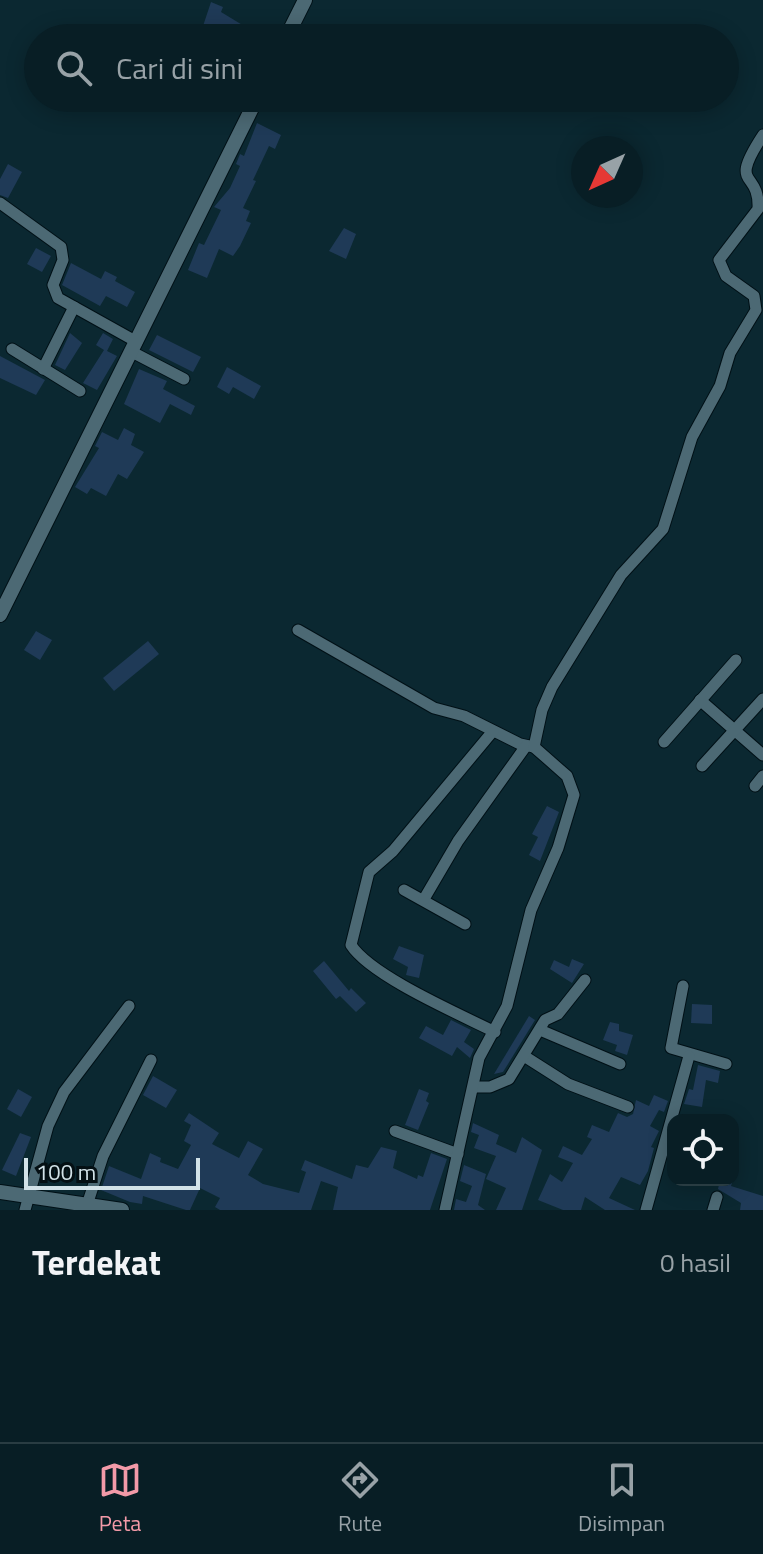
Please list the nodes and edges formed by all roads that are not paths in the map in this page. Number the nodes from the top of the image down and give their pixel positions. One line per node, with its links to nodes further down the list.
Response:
1 (305, 0): 2 (street)
2 (293, 24)
3 (250, 112): 7 (street)
4 (763, 135): 20 (street)
5 (0, 203): 6 (street)
6 (74, 307): 7 (street); 9 (street)
7 (134, 347): 10 (street); 12 (street)
8 (12, 349): 9 (street)
9 (43, 369): 11 (street)
10 (184, 379)
11 (80, 391)
12 (0, 615)
13 (298, 630): 18 (street)
14 (736, 660): 16 (street)
15 (763, 699): 17 (street)
16 (700, 700): 17 (street); 19 (street)
17 (734, 730): 21 (street); 22 (street)
18 (493, 731): 20 (street); 32 (street)
19 (664, 742)
20 (530, 747): 26 (street); 32 (street)
21 (763, 755)
22 (702, 766)
23 (763, 776): 24 (street)
24 (755, 786)
25 (404, 890): 26 (street)
26 (424, 899): 27 (street)
27 (465, 924)
28 (585, 980): 31 (street)
29 (683, 986): 34 (street)
30 (129, 1006): 44 (street)
31 (540, 1030): 33 (street); 36 (street)
32 (495, 1032): 38 (street)
33 (524, 1056): 38 (street); 39 (street)
34 (689, 1056): 37 (street); 48 (street)
35 (151, 1060): 45 (street)
36 (620, 1064)
37 (726, 1064)
38 (474, 1087): 41 (street)
39 (628, 1107)
40 (395, 1131): 41 (street)
41 (458, 1154): 47 (street)
42 (0, 1192): 44 (street)
43 (717, 1197): 49 (street)
44 (27, 1203): 45 (street)
45 (87, 1205): 46 (street)
46 (122, 1210)
47 (445, 1210)
48 (646, 1210)
49 (713, 1210)

